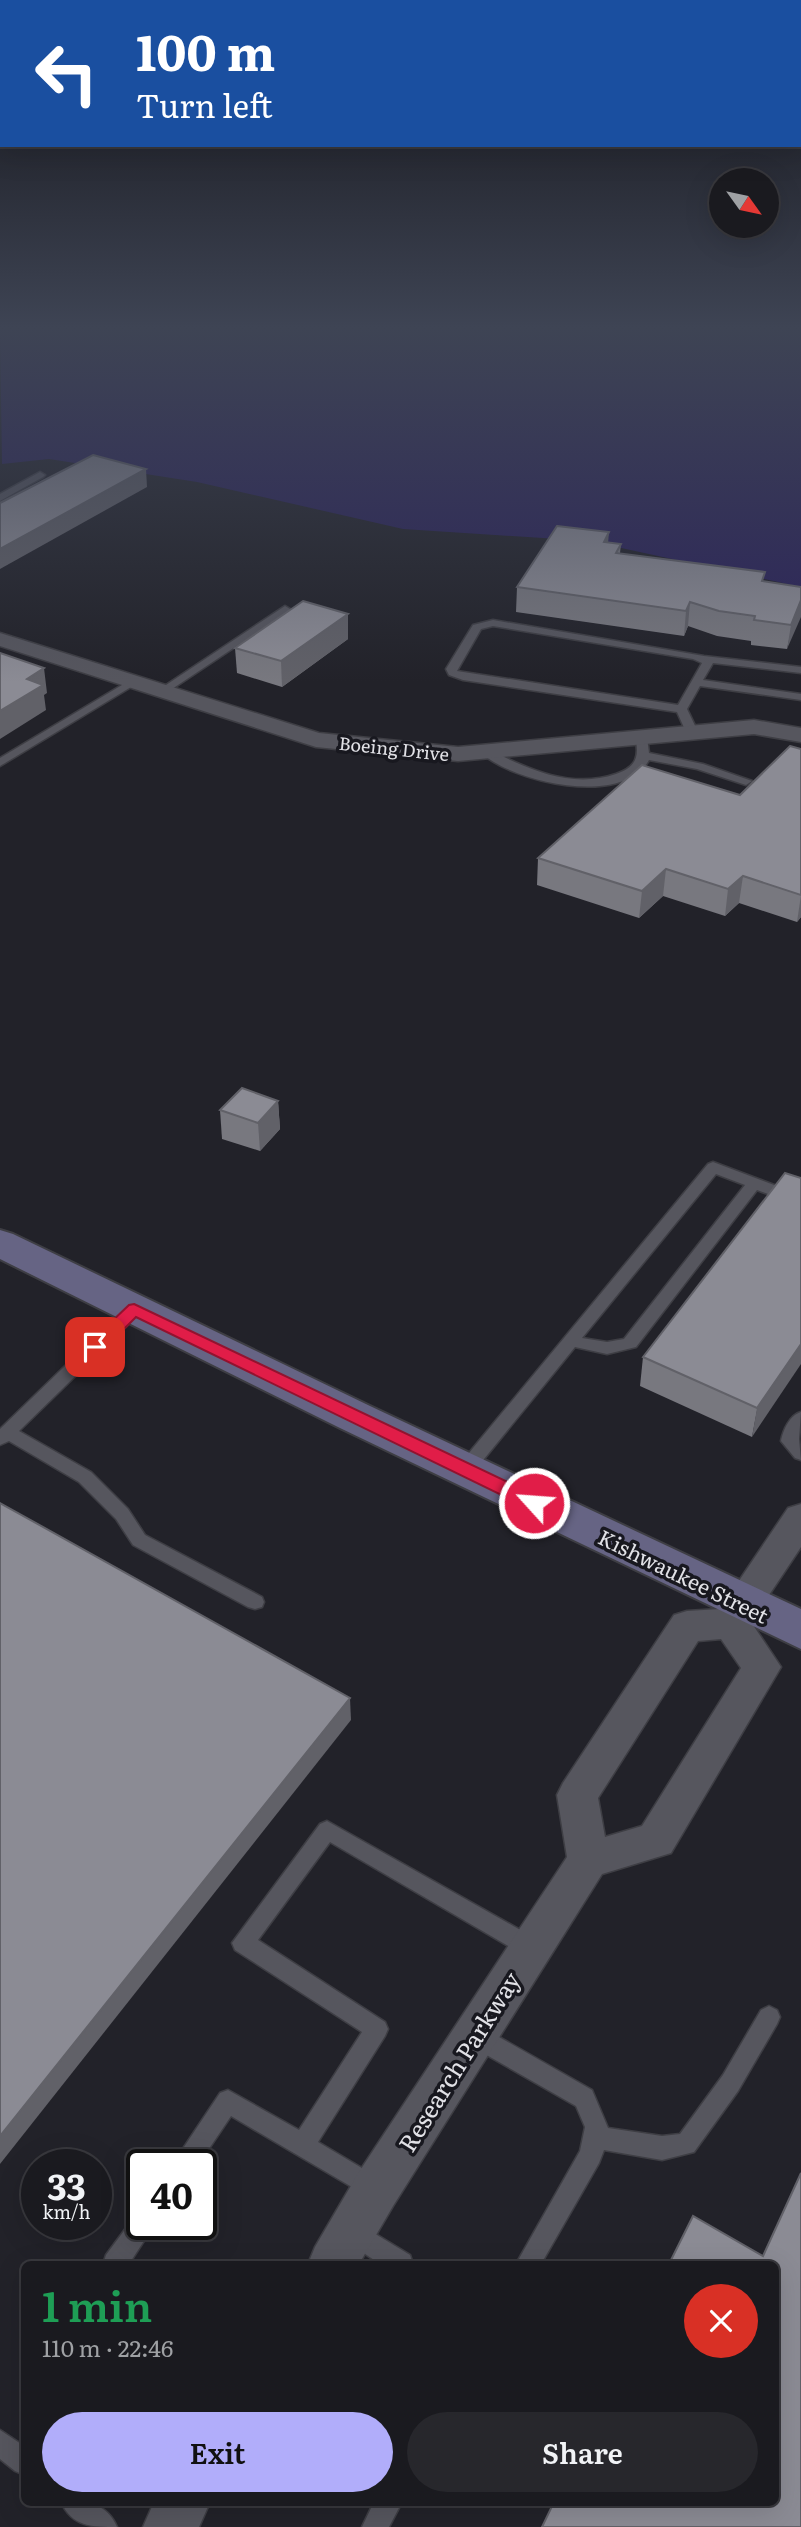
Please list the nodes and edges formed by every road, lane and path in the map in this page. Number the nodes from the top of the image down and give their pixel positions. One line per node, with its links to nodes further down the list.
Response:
1 (40, 475): 2 (lane)
2 (0, 498)
3 (285, 609): 9 (lane)
4 (0, 639): 7 (street, Boeing Drive)
5 (705, 659): 6 (lane); 8 (lane); 11 (lane)
6 (801, 670)
7 (132, 681): 9 (street, Boeing Drive); 16 (lane)
8 (696, 682): 10 (lane); 11 (lane)
9 (162, 691): 15 (street, Boeing Drive)
10 (801, 698)
11 (681, 709): 12 (lane)
12 (692, 733): 13 (street, Boeing Drive); 14 (street, Boeing Drive)
13 (801, 734)
14 (643, 747): 15 (street, Boeing Drive); 15 (lane); 17 (lane)
15 (485, 752)
16 (0, 763)
17 (746, 781)
18 (755, 1182): 19 (lane); 22 (lane); 22 (lane)
19 (801, 1201)
20 (0, 1244): 21 (street, Kishwaukee Street)
21 (134, 1309): 24 (lane); 26 (street, Kishwaukee Street)
22 (570, 1340): 26 (lane)
23 (801, 1418): 25 (lane)
24 (4, 1436): 28 (lane)
25 (801, 1453)
26 (465, 1470): 29 (street, Kishwaukee Street)
27 (801, 1518): 29 (street)
28 (255, 1602)
29 (737, 1613): 30 (street, Kishwaukee Street); 31 (street); 31 (street)
30 (801, 1630)
31 (588, 1860): 32 (street, Research Parkway)
32 (530, 1947): 34 (street, Research Parkway); 36 (lane)
33 (769, 2017): 35 (lane)
34 (475, 2036): 35 (lane); 38 (street, Research Parkway)
35 (595, 2137): 43 (lane)
36 (303, 2145): 37 (lane); 38 (lane)
37 (195, 2149)
38 (376, 2189): 40 (street, Research Parkway)
39 (132, 2240): 41 (lane)
40 (342, 2248): 42 (lane)
41 (117, 2261)
42 (390, 2261)
43 (530, 2261)
44 (0, 2443): 45 (lane)
45 (21, 2460)
46 (79, 2506): 49 (lane)
47 (182, 2506): 50 (street)
48 (387, 2506): 51 (lane)
49 (104, 2527)
50 (169, 2527)
51 (374, 2527)

